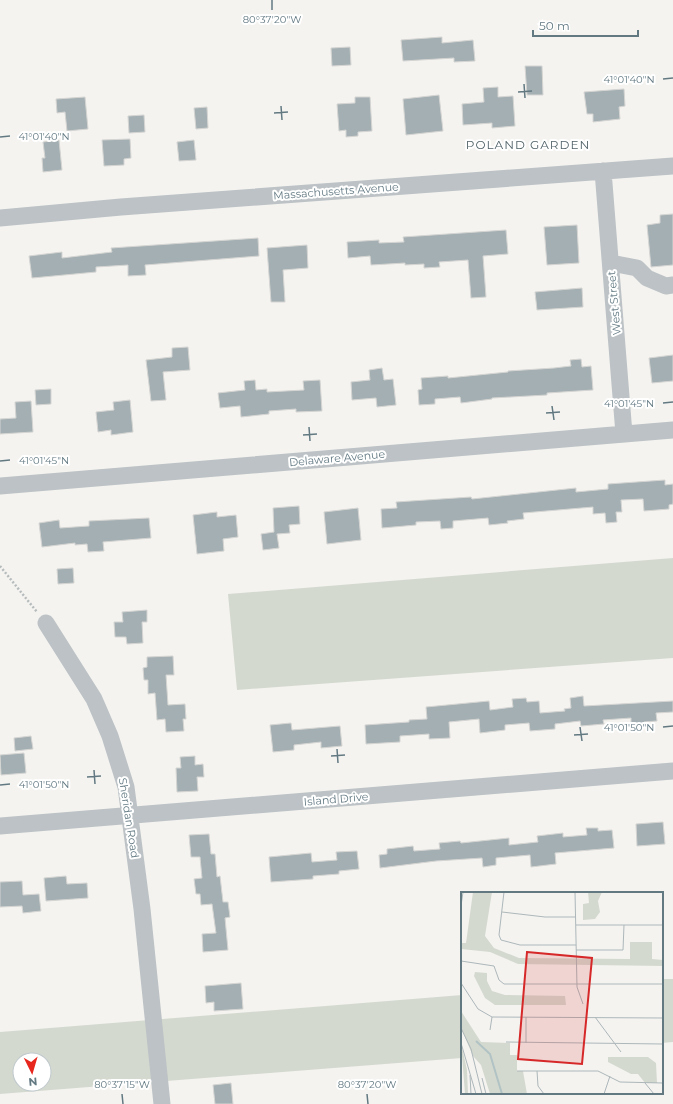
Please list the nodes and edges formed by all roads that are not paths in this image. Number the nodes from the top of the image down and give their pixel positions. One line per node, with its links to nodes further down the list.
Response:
1 (673, 166): 2 (street, Massachusetts Avenue)
2 (603, 171): 3 (street, Massachusetts Avenue); 4 (street, West Street)
3 (0, 218)
4 (611, 264): 5 (street); 7 (street, West Street)
5 (673, 285)
6 (673, 430): 7 (street, Delaware Avenue)
7 (624, 434): 8 (street, Delaware Avenue)
8 (0, 486)
9 (46, 623): 11 (street, Sheridan Road)
10 (673, 771): 11 (street, Island Drive)
11 (130, 816): 12 (street, Island Drive); 13 (street, Sheridan Road)
12 (0, 826)
13 (162, 1104)

